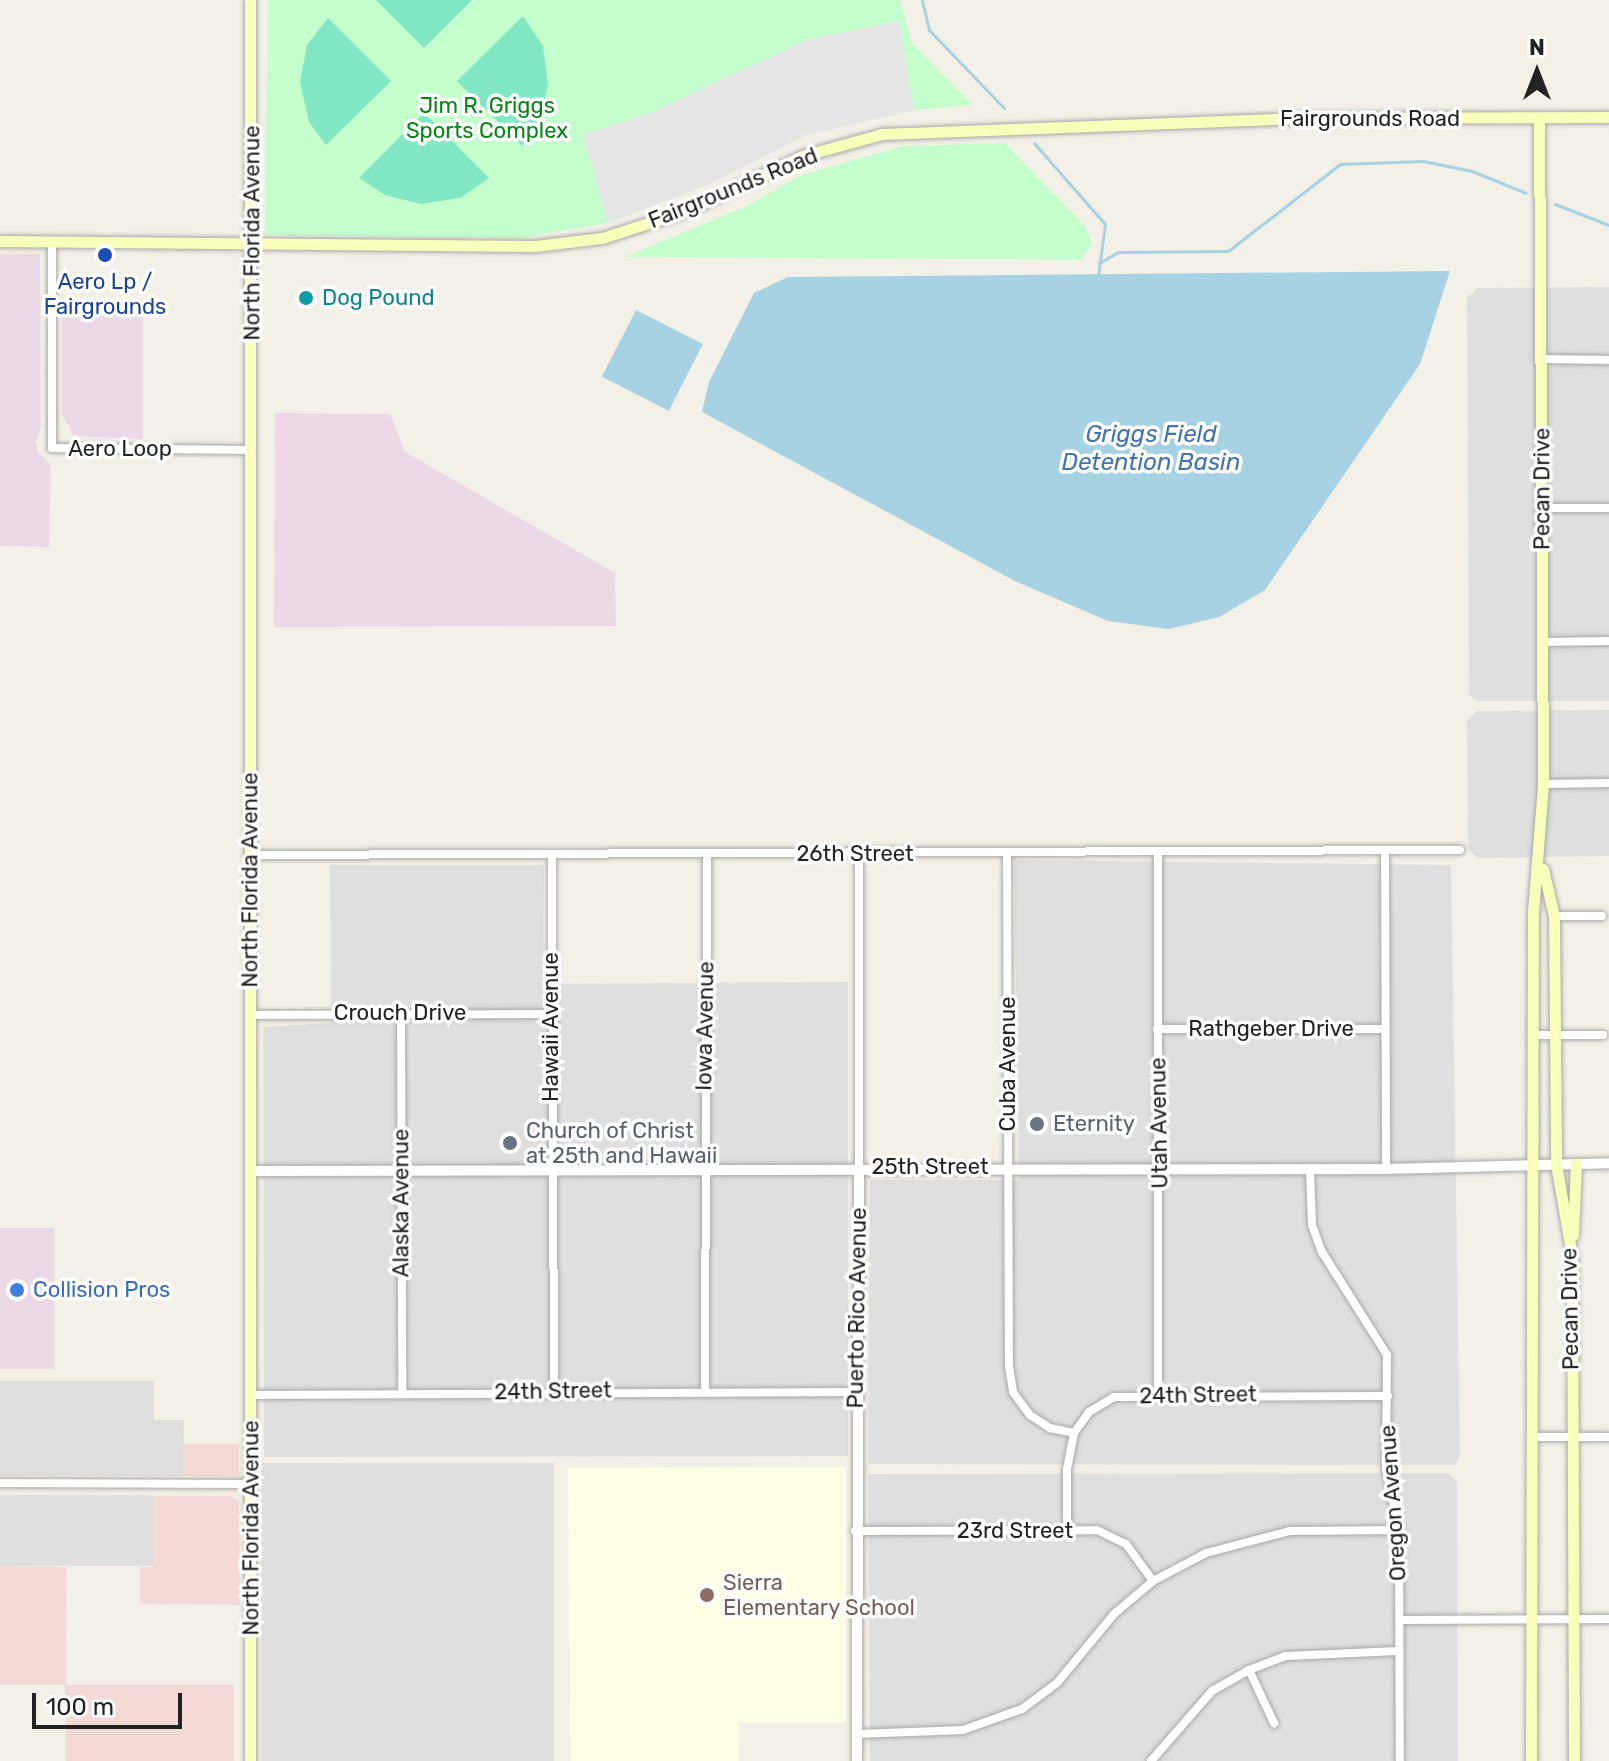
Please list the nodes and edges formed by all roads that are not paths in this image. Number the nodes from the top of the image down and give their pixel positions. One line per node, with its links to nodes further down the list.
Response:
1 (250, 0): 6 (main road, North Florida Avenue)
2 (1609, 117): 3 (main road, Fairgrounds Road)
3 (1539, 118): 6 (main road, Fairgrounds Road); 7 (main road, Pecan Drive)
4 (0, 241): 5 (main road, Fairgrounds Road)
5 (52, 242): 6 (main road, Fairgrounds Road); 9 (street, Aero Loop)
6 (253, 243): 9 (main road, North Florida Avenue)
7 (1542, 359): 8 (street); 10 (main road, Pecan Drive)
8 (1609, 360)
9 (250, 450): 21 (main road, North Florida Avenue)
10 (1543, 508): 11 (street); 13 (main road, Pecan Drive)
11 (1609, 508)
12 (1609, 641): 13 (street)
13 (1542, 642): 15 (main road, Pecan Drive)
14 (1609, 783): 15 (street)
15 (1543, 784): 24 (main road, Pecan Drive)
16 (1385, 850): 17 (street, 26th Street); 19 (street, 26th Street); 31 (street)
17 (1460, 850)
18 (1007, 852): 19 (street, 26th Street); 23 (street, 26th Street); 41 (street, Cuba Avenue)
19 (1158, 852): 30 (street, Utah Avenue)
20 (707, 854): 22 (street, 26th Street); 23 (street, 26th Street); 38 (street, Iowa Avenue)
21 (250, 855): 22 (street, 26th Street); 29 (main road, North Florida Avenue)
22 (552, 855): 28 (street, Hawaii Avenue)
23 (859, 855): 40 (street, Puerto Rico Avenue)
24 (1541, 861): 25 (main road, Pecan Drive); 32 (main road, Pecan Drive)
25 (1554, 916): 26 (street); 33 (main road, Pecan Drive)
26 (1602, 916)
27 (401, 1013): 28 (street, Crouch Drive); 29 (street, Crouch Drive); 43 (street, Alaska Avenue)
28 (550, 1014): 39 (street, Hawaii Avenue)
29 (249, 1015): 47 (main road, North Florida Avenue)
30 (1157, 1029): 31 (street, Rathgeber Drive); 44 (street, Utah Avenue)
31 (1385, 1029): 45 (street)
32 (1533, 1035): 33 (street); 42 (main road, Pecan Drive)
33 (1556, 1035): 34 (street); 36 (main road, Pecan Drive)
34 (1603, 1035)
35 (1609, 1163): 37 (street, 25th Street)
36 (1556, 1164): 37 (street, 25th Street); 42 (street, 25th Street); 48 (main road, Pecan Drive)
37 (1576, 1164): 48 (main road)
38 (702, 1166): 39 (street, 25th Street); 40 (street, 25th Street); 49 (street, Iowa Avenue)
39 (552, 1167): 43 (street, 25th Street); 50 (street, Hawaii Avenue)
40 (859, 1167): 41 (street, 25th Street); 51 (street, Puerto Rico Avenue)
41 (1009, 1167): 44 (street, 25th Street); 56 (street, Cuba Avenue)
42 (1533, 1168): 45 (street, 25th Street); 57 (main road, Pecan Drive)
43 (401, 1169): 47 (street, 25th Street); 52 (street, Alaska Avenue)
44 (1161, 1169): 46 (street, 25th Street); 53 (street, Utah Avenue)
45 (1386, 1169): 46 (street, 25th Street)
46 (1310, 1170): 55 (street, Oregon Avenue)
47 (250, 1171): 54 (main road, North Florida Avenue)
48 (1572, 1256): 59 (main road, Pecan Drive)
49 (705, 1390): 50 (street, 24th Street); 51 (street, 24th Street)
50 (554, 1392): 52 (street, 24th Street)
51 (855, 1392): 64 (street, Puerto Rico Avenue)
52 (402, 1393): 54 (street, 24th Street)
53 (1158, 1393): 55 (street, 24th Street); 56 (street, 24th Street)
54 (251, 1395): 61 (main road, North Florida Avenue)
55 (1388, 1396): 63 (street, Oregon Avenue)
56 (1074, 1433): 62 (street)
57 (1532, 1437): 59 (street); 66 (main road, Pecan Drive)
58 (1609, 1437): 59 (street)
59 (1571, 1438): 67 (main road, Pecan Drive)
60 (0, 1483): 61 (street)
61 (252, 1484): 74 (main road, North Florida Avenue)
62 (1067, 1530): 64 (street, 23rd Street); 65 (street, 23rd Street)
63 (1399, 1530): 65 (street); 69 (street, Oregon Avenue)
64 (855, 1531): 73 (street, Puerto Rico Avenue)
65 (1153, 1581): 73 (street)
66 (1531, 1619): 67 (street); 69 (street); 78 (main road, Pecan Drive)
67 (1572, 1619): 68 (street); 79 (main road, Pecan Drive)
68 (1609, 1619)
69 (1400, 1620): 70 (street, Oregon Avenue)
70 (1399, 1651): 71 (street); 77 (street, Oregon Avenue)
71 (1249, 1670): 72 (street); 76 (street)
72 (1274, 1723)
73 (857, 1734): 75 (street, Puerto Rico Avenue)
74 (250, 1761)
75 (857, 1761)
76 (1151, 1761)
77 (1400, 1761)
78 (1531, 1761)
79 (1574, 1761)

